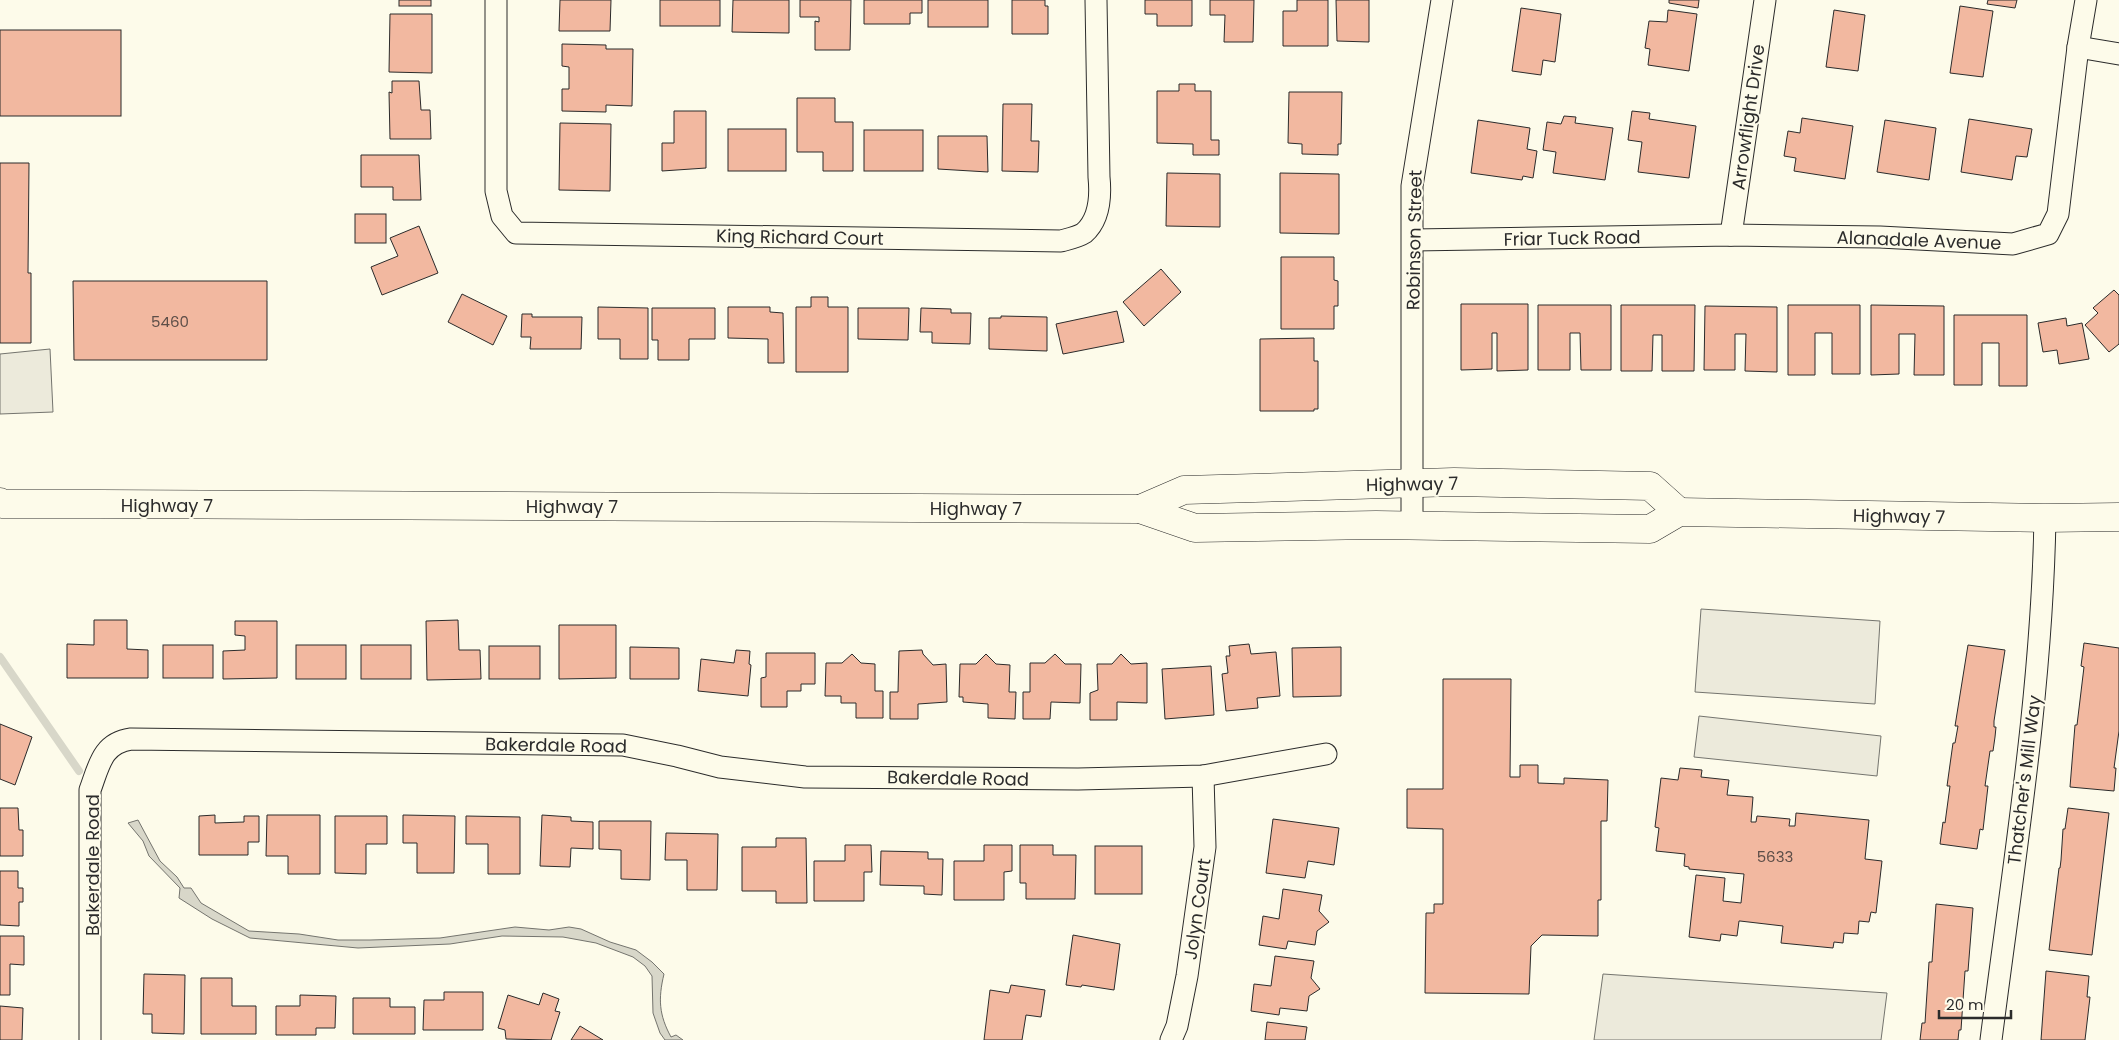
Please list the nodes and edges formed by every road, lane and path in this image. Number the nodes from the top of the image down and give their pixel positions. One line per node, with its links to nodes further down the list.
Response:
1 (496, 0): 2 (street, King Richard Court)
2 (1096, 0)
3 (1442, 0): 9 (street, Robinson Street)
4 (1765, 0): 8 (street, Arrowflight Drive)
5 (2086, 0): 6 (street, Alanadale Avenue)
6 (2078, 47): 7 (street); 8 (street, Alanadale Avenue)
7 (2119, 54)
8 (1731, 235): 9 (street, Friar Tuck Road)
9 (1412, 240): 10 (street, Robinson Street)
10 (1413, 482): 12 (main road, Highway 7); 13 (main road, Highway 7); 16 (street)
11 (1, 504): 12 (main road, Highway 7)
12 (1140, 509): 16 (main road, Highway 7)
13 (1679, 512): 15 (main road, Highway 7); 16 (main road, Highway 7)
14 (2119, 517): 15 (main road, Highway 7)
15 (2045, 518): 21 (street, Thatcher's Mill Way)
16 (1412, 526)
17 (1326, 754): 18 (street, Bakerdale Road)
18 (1203, 776): 19 (street, Bakerdale Road); 20 (street, Jolyn Court)
19 (90, 1040)
20 (1171, 1040)
21 (1991, 1040)

